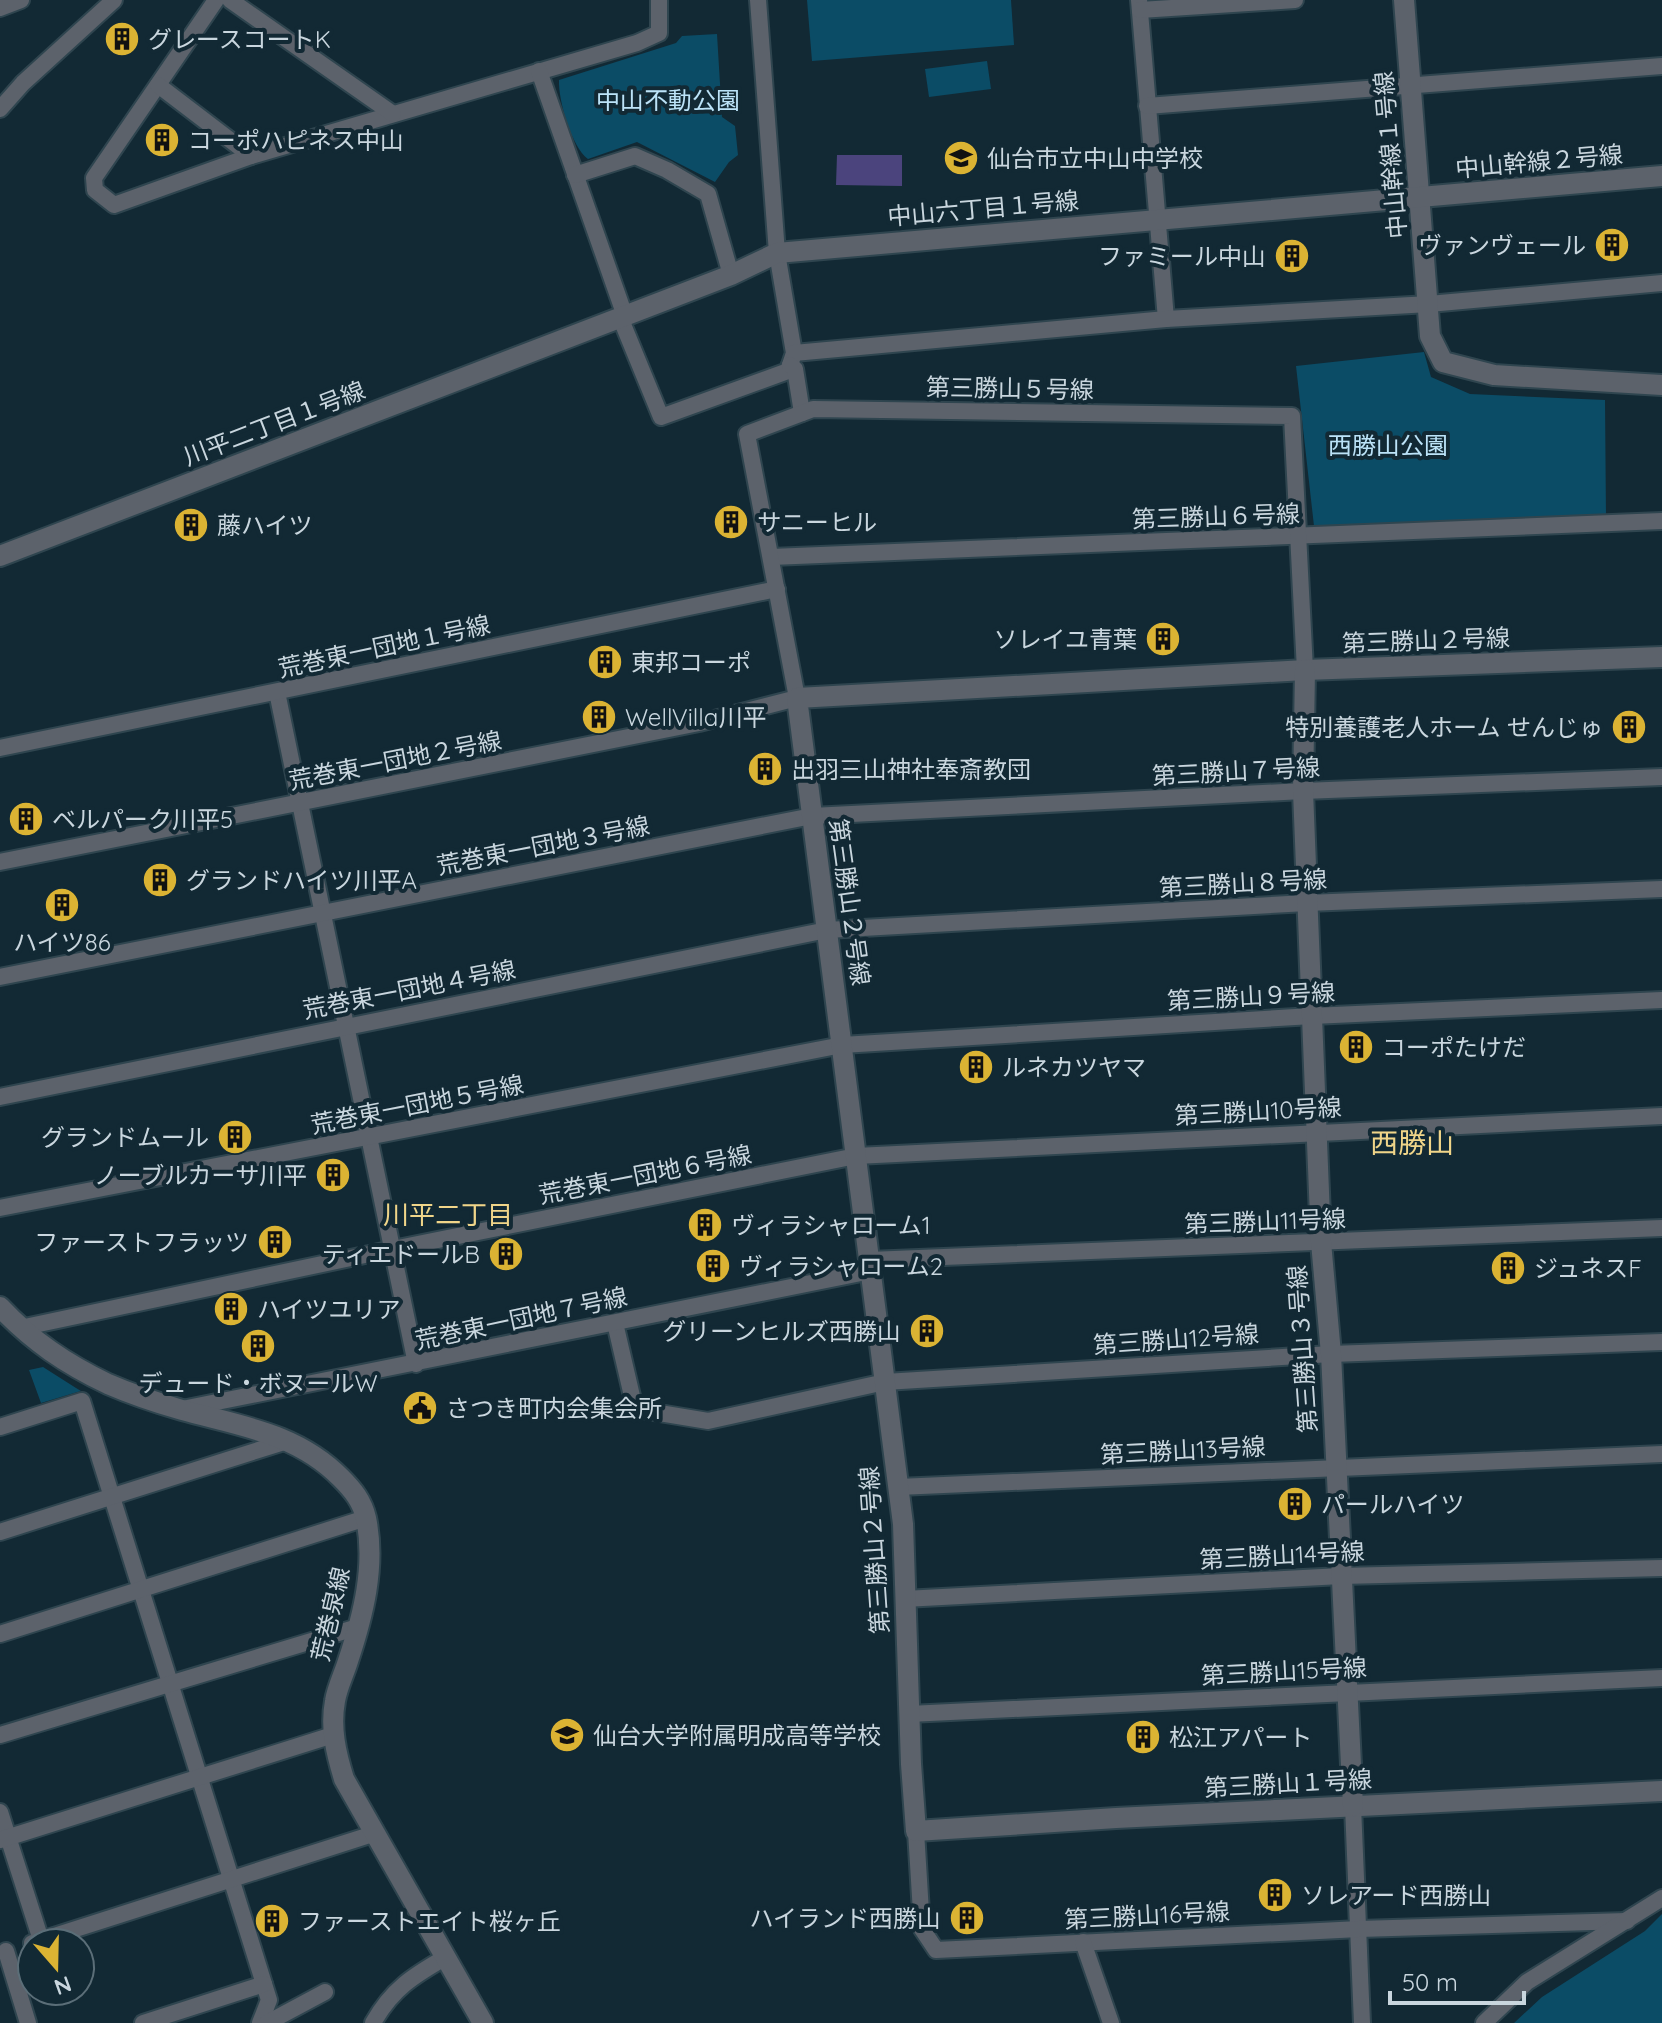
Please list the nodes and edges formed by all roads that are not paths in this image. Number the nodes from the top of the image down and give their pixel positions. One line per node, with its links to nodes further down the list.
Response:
1 (21, 0): 10 (street)
2 (114, 0): 16 (street)
3 (216, 0): 13 (street)
4 (230, 0): 17 (street)
5 (659, 0): 12 (street)
6 (758, 0): 23 (street)
7 (1295, 0): 9 (street)
8 (1404, 0): 14 (street, 中山幹線１号線)
9 (1139, 5): 15 (street)
10 (0, 8)
11 (1662, 66): 14 (street)
12 (539, 71): 17 (street); 19 (street)
13 (158, 85): 18 (street); 18 (street)
14 (1409, 86): 15 (street); 21 (street, 中山幹線１号線)
15 (1147, 106): 22 (street)
16 (0, 109)
17 (393, 114): 18 (street)
18 (251, 156)
19 (575, 175): 24 (street); 27 (street)
20 (1662, 176): 21 (street, 中山幹線２号線)
21 (1421, 198): 22 (street, 中山六丁目１号線); 26 (street, 中山幹線１号線)
22 (1156, 219): 23 (street, 中山六丁目１号線); 28 (street)
23 (777, 253): 24 (street, 中山六丁目１号線); 30 (street)
24 (731, 275): 27 (street, 中山六丁目１号線)
25 (1662, 283): 26 (street)
26 (1429, 304): 28 (street); 31 (street)
27 (623, 317): 29 (street, 中山六丁目１号線); 30 (street)
28 (1166, 319): 30 (street)
29 (566, 338): 35 (street, 川平二丁目１号線)
30 (792, 359): 32 (street)
31 (1662, 385)
32 (802, 413): 34 (street, 第三勝山５号線); 36 (street, 第三勝山５号線)
33 (1662, 521): 34 (street, 第三勝山６号線)
34 (1300, 537): 36 (street, 第三勝山６号線); 39 (street, 第三勝山５号線)
35 (0, 556)
36 (771, 557): 37 (street, 第三勝山５号線)
37 (777, 589): 40 (street, 荒巻東一団地１号線); 41 (street, 第三勝山５号線)
38 (1662, 657): 39 (street, 第三勝山２号線)
39 (1305, 670): 41 (street, 第三勝山２号線); 44 (street, 第三勝山３号線)
40 (277, 692): 42 (street, 荒巻東一団地１号線); 45 (street)
41 (797, 698): 45 (street, 荒巻東一団地２号線); 46 (street, 第三勝山２号線)
42 (0, 748)
43 (1662, 777): 44 (street, 第三勝山７号線)
44 (1303, 791): 46 (street, 第三勝山７号線); 49 (street, 第三勝山３号線)
45 (299, 803): 47 (street, 荒巻東一団地２号線); 50 (street)
46 (812, 816): 50 (street, 荒巻東一団地３号線); 51 (street, 第三勝山２号線)
47 (0, 862)
48 (1662, 889): 49 (street, 第三勝山８号線)
49 (1307, 903): 51 (street, 第三勝山８号線); 54 (street, 第三勝山３号線)
50 (322, 913): 52 (street, 荒巻東一団地３号線); 55 (street)
51 (827, 930): 55 (street, 荒巻東一団地４号線); 56 (street, 第三勝山２号線)
52 (0, 977)
53 (1662, 1000): 54 (street, 第三勝山９号線)
54 (1312, 1016): 56 (street, 第三勝山９号線); 59 (street, 第三勝山３号線)
55 (344, 1027): 57 (street, 荒巻東一団地４号線); 60 (street)
56 (842, 1045): 60 (street, 荒巻東一団地５号線); 61 (street, 第三勝山２号線)
57 (0, 1097)
58 (1662, 1116): 59 (street, 第三勝山10号線)
59 (1317, 1132): 61 (street, 第三勝山10号線); 64 (street, 第三勝山３号線)
60 (370, 1138): 62 (street, 荒巻東一団地５号線); 65 (street)
61 (856, 1156): 65 (street, 荒巻東一団地６号線); 66 (street, 第三勝山２号線)
62 (0, 1208)
63 (1662, 1228): 64 (street, 第三勝山11号線)
64 (1321, 1242): 66 (street, 第三勝山11号線); 71 (street, 第三勝山３号線)
65 (393, 1249): 69 (street, 荒巻東一団地６号線); 72 (street)
66 (870, 1266): 68 (street, 荒巻東一団地７号線); 73 (street, 第三勝山２号線)
67 (0, 1307): 69 (street, 荒巻泉線)
68 (615, 1323): 72 (street, 荒巻東一団地７号線); 73 (street, 第三勝山12号線)
69 (20, 1328): 74 (street, 荒巻泉線)
70 (1662, 1342): 71 (street, 第三勝山12号線)
71 (1331, 1354): 73 (street, 第三勝山12号線); 78 (street, 第三勝山３号線)
72 (416, 1364): 74 (street, 荒巻東一団地７号線)
73 (885, 1382): 79 (street, 第三勝山２号線)
74 (180, 1409): 76 (street, 荒巻泉線)
75 (0, 1427): 80 (street)
76 (287, 1441): 80 (street); 81 (street, 荒巻泉線)
77 (1662, 1454): 78 (street, 第三勝山13号線)
78 (1336, 1467): 79 (street, 第三勝山13号線); 84 (street, 第三勝山３号線)
79 (898, 1487): 86 (street, 第三勝山２号線)
80 (113, 1496): 82 (street); 85 (street)
81 (366, 1518): 85 (street); 87 (street, 荒巻泉線)
82 (0, 1532)
83 (1662, 1568): 84 (street, 第三勝山14号線)
84 (1341, 1576): 86 (street, 第三勝山14号線); 91 (street, 第三勝山３号線)
85 (143, 1589): 88 (street); 90 (street)
86 (904, 1599): 92 (street, 第三勝山２号線)
87 (358, 1627): 90 (street); 94 (street, 荒巻泉線)
88 (0, 1634)
89 (1662, 1678): 91 (street, 第三勝山15号線)
90 (170, 1682): 93 (street); 95 (street)
91 (1347, 1692): 92 (street, 第三勝山15号線); 97 (street, 第三勝山３号線)
92 (909, 1714): 99 (street, 第三勝山２号線)
93 (0, 1735)
94 (333, 1735): 95 (street); 100 (street, 荒巻泉線)
95 (199, 1777): 101 (street); 102 (street)
96 (1662, 1791): 97 (street, 第三勝山１号線)
97 (1353, 1806): 99 (street, 第三勝山１号線); 107 (street, 第三勝山３号線)
98 (0, 1812): 101 (street)
99 (916, 1831): 108 (street, 第三勝山16号線)
100 (376, 1833): 102 (street); 110 (street, 荒巻泉線)
101 (4, 1839): 105 (street)
102 (232, 1881): 106 (street); 111 (street)
103 (1662, 1898): 104 (street)
104 (1627, 1921): 107 (street, 第三勝山16号線); 123 (street)
105 (30, 1927)
106 (83, 1927)
107 (1359, 1929): 108 (street, 第三勝山16号線); 122 (street, 第三勝山３号線)
108 (1083, 1942): 121 (street)
109 (3, 1952): 114 (street)
110 (446, 1957): 113 (street, 荒巻泉線); 118 (street)
111 (264, 1984): 115 (street); 116 (street)
112 (325, 1992): 117 (street)
113 (472, 2003): 119 (street, 荒巻泉線); 120 (street)
114 (28, 2023)
115 (143, 2023)
116 (260, 2023)
117 (267, 2023)
118 (373, 2023)
119 (483, 2023)
120 (499, 2023)
121 (1111, 2023)
122 (1362, 2023)
123 (1484, 2023)

